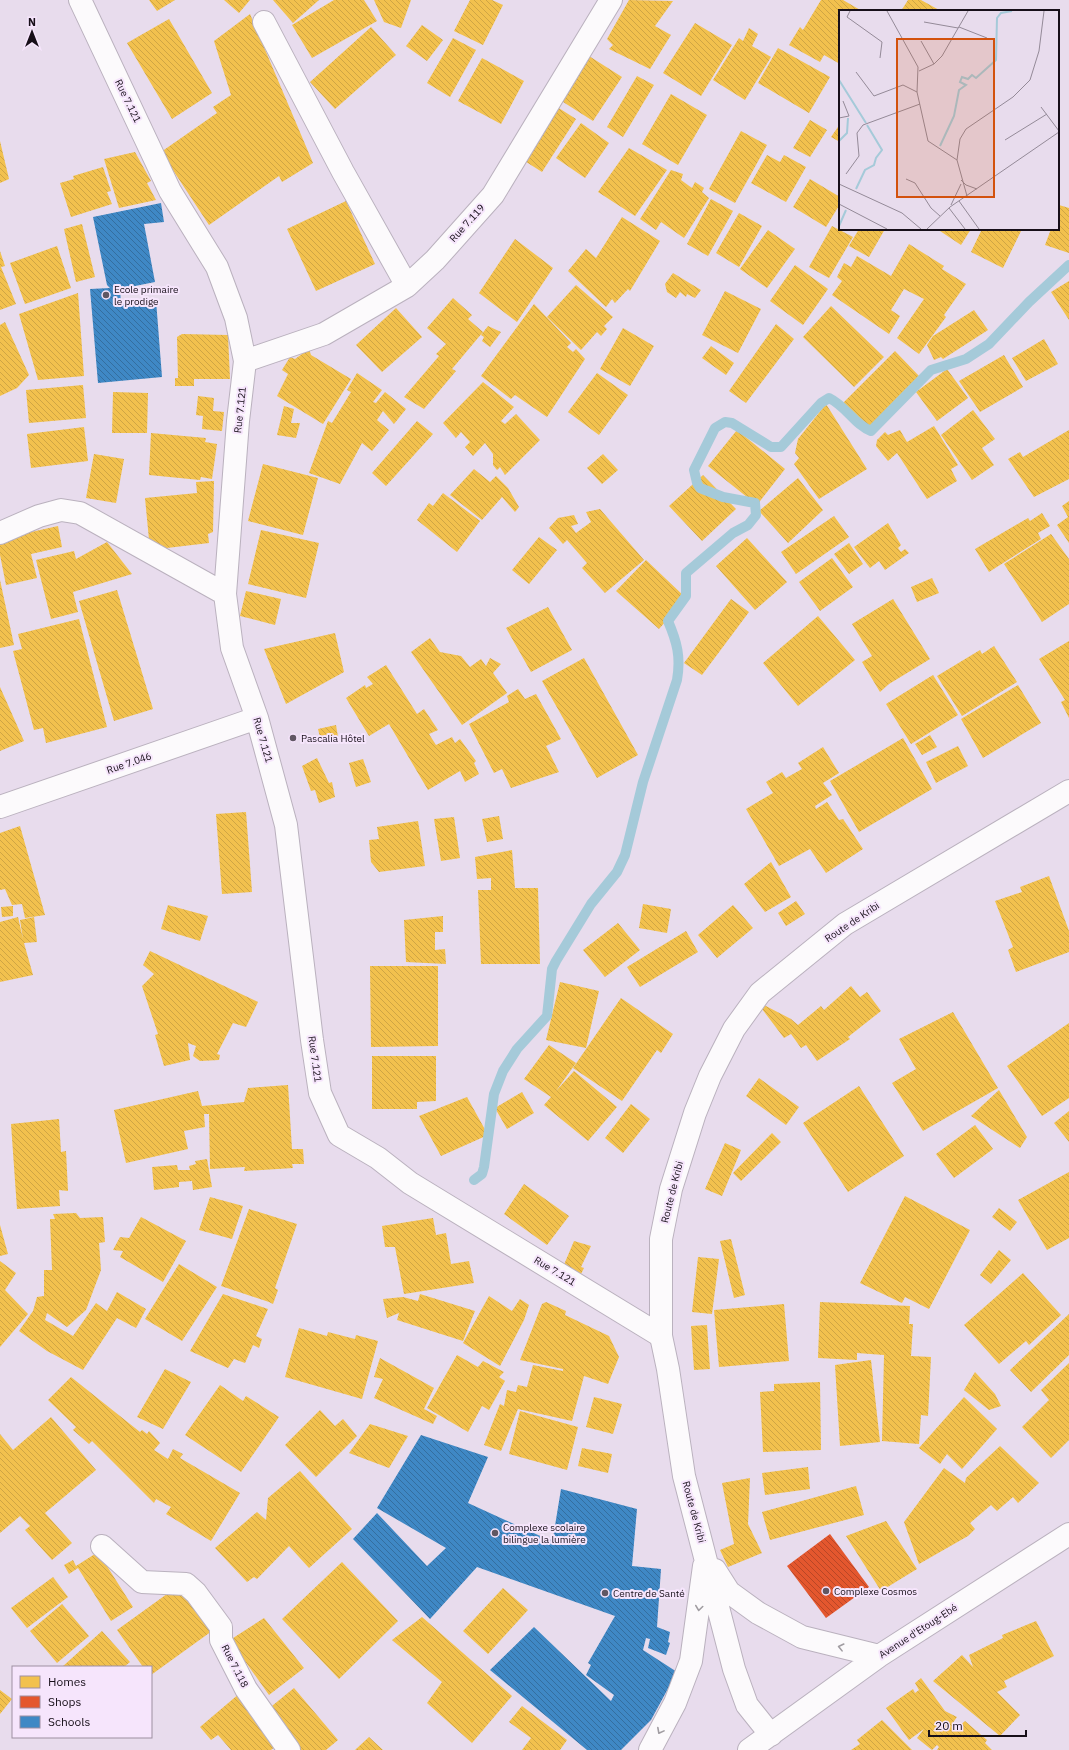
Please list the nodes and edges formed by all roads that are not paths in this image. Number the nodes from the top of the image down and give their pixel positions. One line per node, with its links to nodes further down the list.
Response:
1 (80, 0): 5 (street, Rue 7.121)
2 (611, 0): 4 (street, Rue 7.119)
3 (264, 22): 4 (street)
4 (407, 286): 5 (street, Rue 7.119)
5 (245, 360): 7 (street, Rue 7.121)
6 (0, 533): 7 (street)
7 (225, 594): 8 (street, Rue 7.121)
8 (257, 718): 10 (street, Rue 7.046); 11 (street, Rue 7.121)
9 (1069, 791): 11 (street, Route de Kribi)
10 (0, 807)
11 (661, 1336): 14 (street, Route de Kribi)
12 (1069, 1534): 15 (street, Avenue d'Etoug-Ebé)
13 (102, 1546): 17 (street, Rue 7.118)
14 (706, 1555): 15 (street, one-way to 14); 16 (street, Route de Kribi); 18 (street, one-way to 18)
15 (879, 1656): 16 (street, Avenue d'Etoug-Ebé)
16 (771, 1735): 19 (street)
17 (289, 1750)
18 (650, 1750)
19 (749, 1750)

